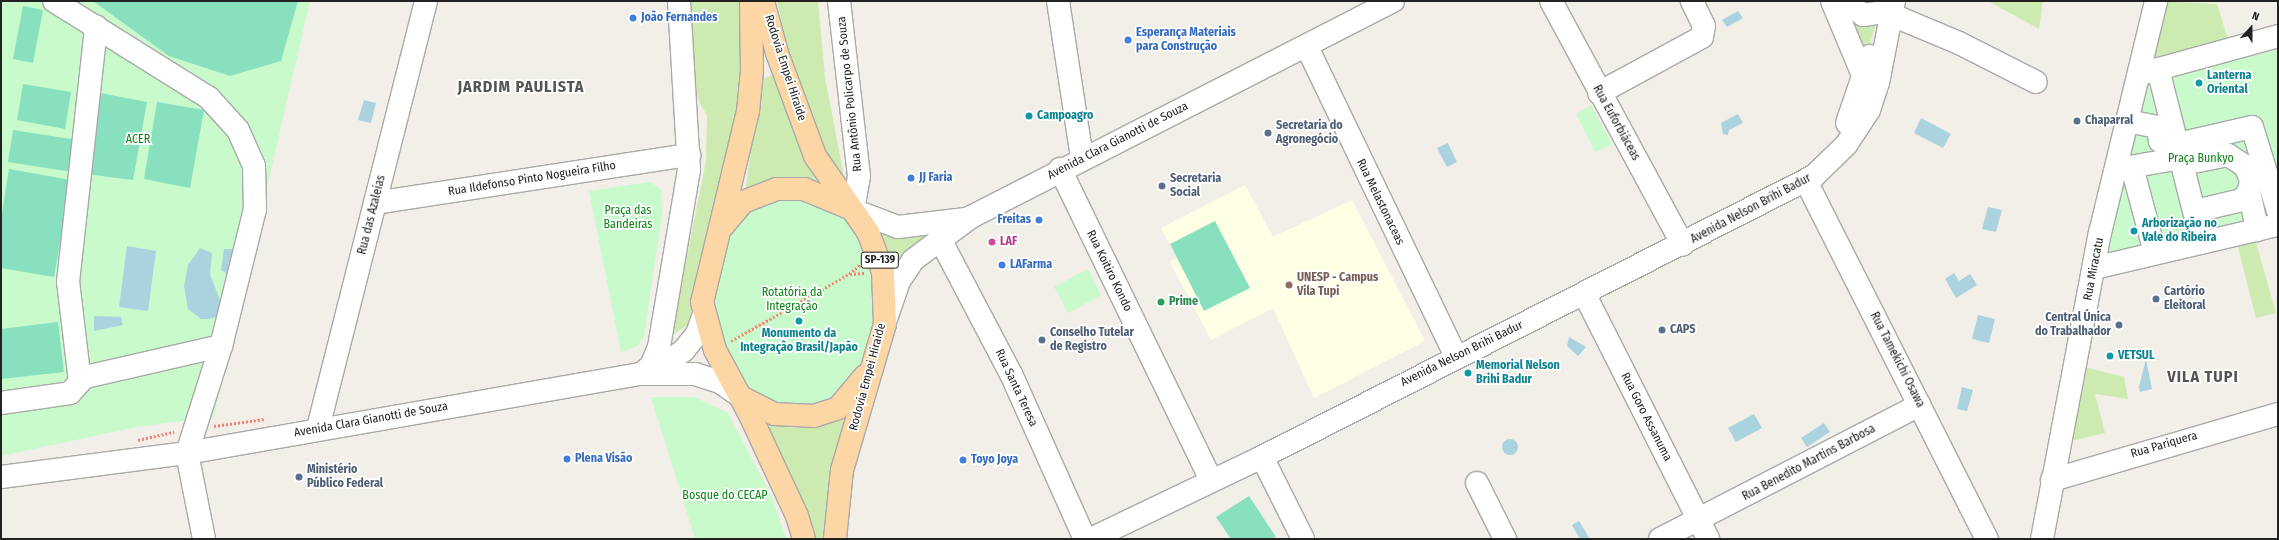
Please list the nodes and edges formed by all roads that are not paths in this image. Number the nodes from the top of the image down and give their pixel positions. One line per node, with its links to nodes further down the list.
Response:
1 (54, 1): 15 (street)
2 (426, 1): 34 (street, Rua das Azaleias)
3 (679, 1): 27 (street)
4 (751, 1): 41 (main road, Rodovia Empei Hiraide)
5 (763, 1): 35 (main road, Rodovia Empei Hiraide / SP-139)
6 (839, 1): 35 (street, Rua Antônio Policarpo de Souza)
7 (1058, 1): 29 (street)
8 (1393, 1): 17 (street, Avenida Clara Gianotti de Souza)
9 (1551, 1): 22 (street, Rua Euforbiáceas)
10 (1692, 1): 22 (street)
11 (1832, 1): 20 (street)
12 (1844, 1): 14 (street)
13 (2156, 1): 19 (street, Rua Miracatu)
14 (1891, 7): 20 (street, Avenida Nelson Brihi Badur); 21 (street)
15 (96, 27): 49 (street); 53 (street)
16 (2278, 36): 18 (street)
17 (1307, 47): 29 (street, Avenida Clara Gianotti de Souza); 51 (street, Rua Melastonaceas)
18 (2158, 69): 19 (street); 26 (street)
19 (2137, 75): 23 (street, Rua Miracatu)
20 (1871, 81): 33 (street, Avenida Nelson Brihi Badur)
21 (2036, 82)
22 (1599, 93): 43 (street, Rua Euforbiáceas)
23 (2127, 121): 26 (street); 30 (street, Rua Miracatu)
24 (2252, 127): 25 (street); 28 (street); 32 (street)
25 (2207, 137): 26 (street); 28 (street)
26 (2180, 151): 28 (street); 30 (street); 36 (street)
27 (689, 155): 34 (street, Rua Ildefonso Pinto Nogueira Filho); 52 (street)
28 (2223, 157): 32 (street)
29 (1082, 158): 31 (street, Avenida Clara Gianotti de Souza)
30 (2124, 168): 44 (street); 45 (street, Rua Miracatu)
31 (1060, 169): 38 (street, Avenida Clara Gianotti de Souza); 62 (street, Rua Koitiro Kondo)
32 (2254, 177): 36 (street); 37 (street); 39 (street)
33 (1806, 180): 43 (street, Avenida Nelson Brihi Badur); 56 (street, Rua Tamekichi Osawa)
34 (375, 203): 58 (street, Rua das Azaleias)
35 (853, 210): 38 (street); 41 (main road); 48 (main road, Rodovia Empei Hiraide / SP-139)
36 (2195, 211): 42 (street)
37 (2278, 211)
38 (971, 217): 40 (street, Avenida Clara Gianotti de Souza)
39 (2268, 227): 42 (street)
40 (940, 239): 48 (street, Avenida Clara Gianotti de Souza); 71 (street, Rua Santa Teresa)
41 (716, 243): 47 (main road, Rodovia Empei Hiraide)
42 (2202, 243): 44 (street)
43 (1683, 245): 46 (street, Avenida Nelson Brihi Badur)
44 (2155, 253): 45 (street)
45 (2094, 268): 63 (street, Rua Miracatu)
46 (1585, 295): 51 (street, Avenida Nelson Brihi Badur); 66 (street, Rua Goro Assanuma)
47 (703, 317): 52 (street); 54 (main road, Rodovia Empei Hiraide)
48 (885, 324): 50 (main road, Rodovia Empei Hiraide / SP-139)
49 (222, 346): 53 (street); 59 (street)
50 (878, 350): 54 (main road); 70 (main road, Rodovia Empei Hiraide / SP-139)
51 (1456, 356): 60 (street, Avenida Nelson Brihi Badur)
52 (647, 373): 54 (street, Avenida Clara Gianotti de Souza); 58 (street, Avenida Clara Gianotti de Souza)
53 (80, 378): 55 (street)
54 (737, 394): 69 (main road, Rodovia Empei Hiraide)
55 (1, 403)
56 (1920, 405): 66 (street, Rua Benedito Martins Barbosa); 67 (street, Rua Tamekichi Osawa)
57 (2278, 414): 63 (street, Rua Pariquera)
58 (318, 428): 59 (street, Avenida Clara Gianotti de Souza)
59 (188, 453): 61 (street, Avenida Clara Gianotti de Souza); 68 (street)
60 (1262, 457): 62 (street, Avenida Nelson Brihi Badur); 73 (street)
61 (1, 477)
62 (1211, 480): 72 (street, Avenida Nelson Brihi Badur)
63 (2052, 480): 65 (street, Rua Miracatu)
64 (1477, 483): 74 (street)
65 (2048, 503): 76 (street); 77 (street, Rua Miracatu)
66 (1703, 530): 75 (street, Rua Benedito Martins Barbosa)
67 (1987, 537)
68 (204, 539)
69 (804, 539)
70 (835, 539)
71 (1085, 539)
72 (1091, 539)
73 (1303, 539)
74 (1505, 539)
75 (1660, 539)
76 (2027, 539)
77 (2042, 539)

